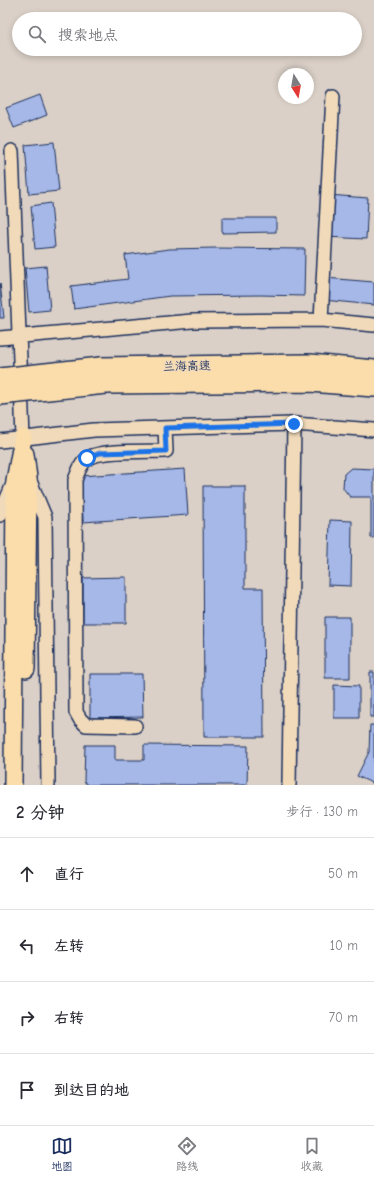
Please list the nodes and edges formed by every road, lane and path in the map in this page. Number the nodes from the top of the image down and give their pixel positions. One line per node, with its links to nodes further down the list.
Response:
1 (333, 96): 3 (street)
2 (12, 151): 5 (street)
3 (321, 320): 4 (street); 5 (street)
4 (374, 325)
5 (20, 336): 6 (street); 15 (street)
6 (0, 338)
7 (374, 370): 8 (highway, 兰海高速)
8 (103, 376): 9 (highway, 兰海高速, bridge); 10 (highway, 兰海高速); 11 (highway, 兰海高速, bridge)
9 (0, 378)
10 (374, 387)
11 (0, 394)
12 (294, 424): 13 (street); 14 (street); 24 (street)
13 (165, 428): 15 (street); 20 (street)
14 (374, 430)
15 (23, 438): 16 (street); 17 (main road)
16 (0, 441)
17 (22, 479): 18 (street); 19 (main road); 23 (street)
18 (0, 515)
19 (20, 590): 21 (main road); 22 (main road)
20 (134, 726)
21 (13, 785)
22 (25, 785)
23 (48, 785)
24 (289, 785)

